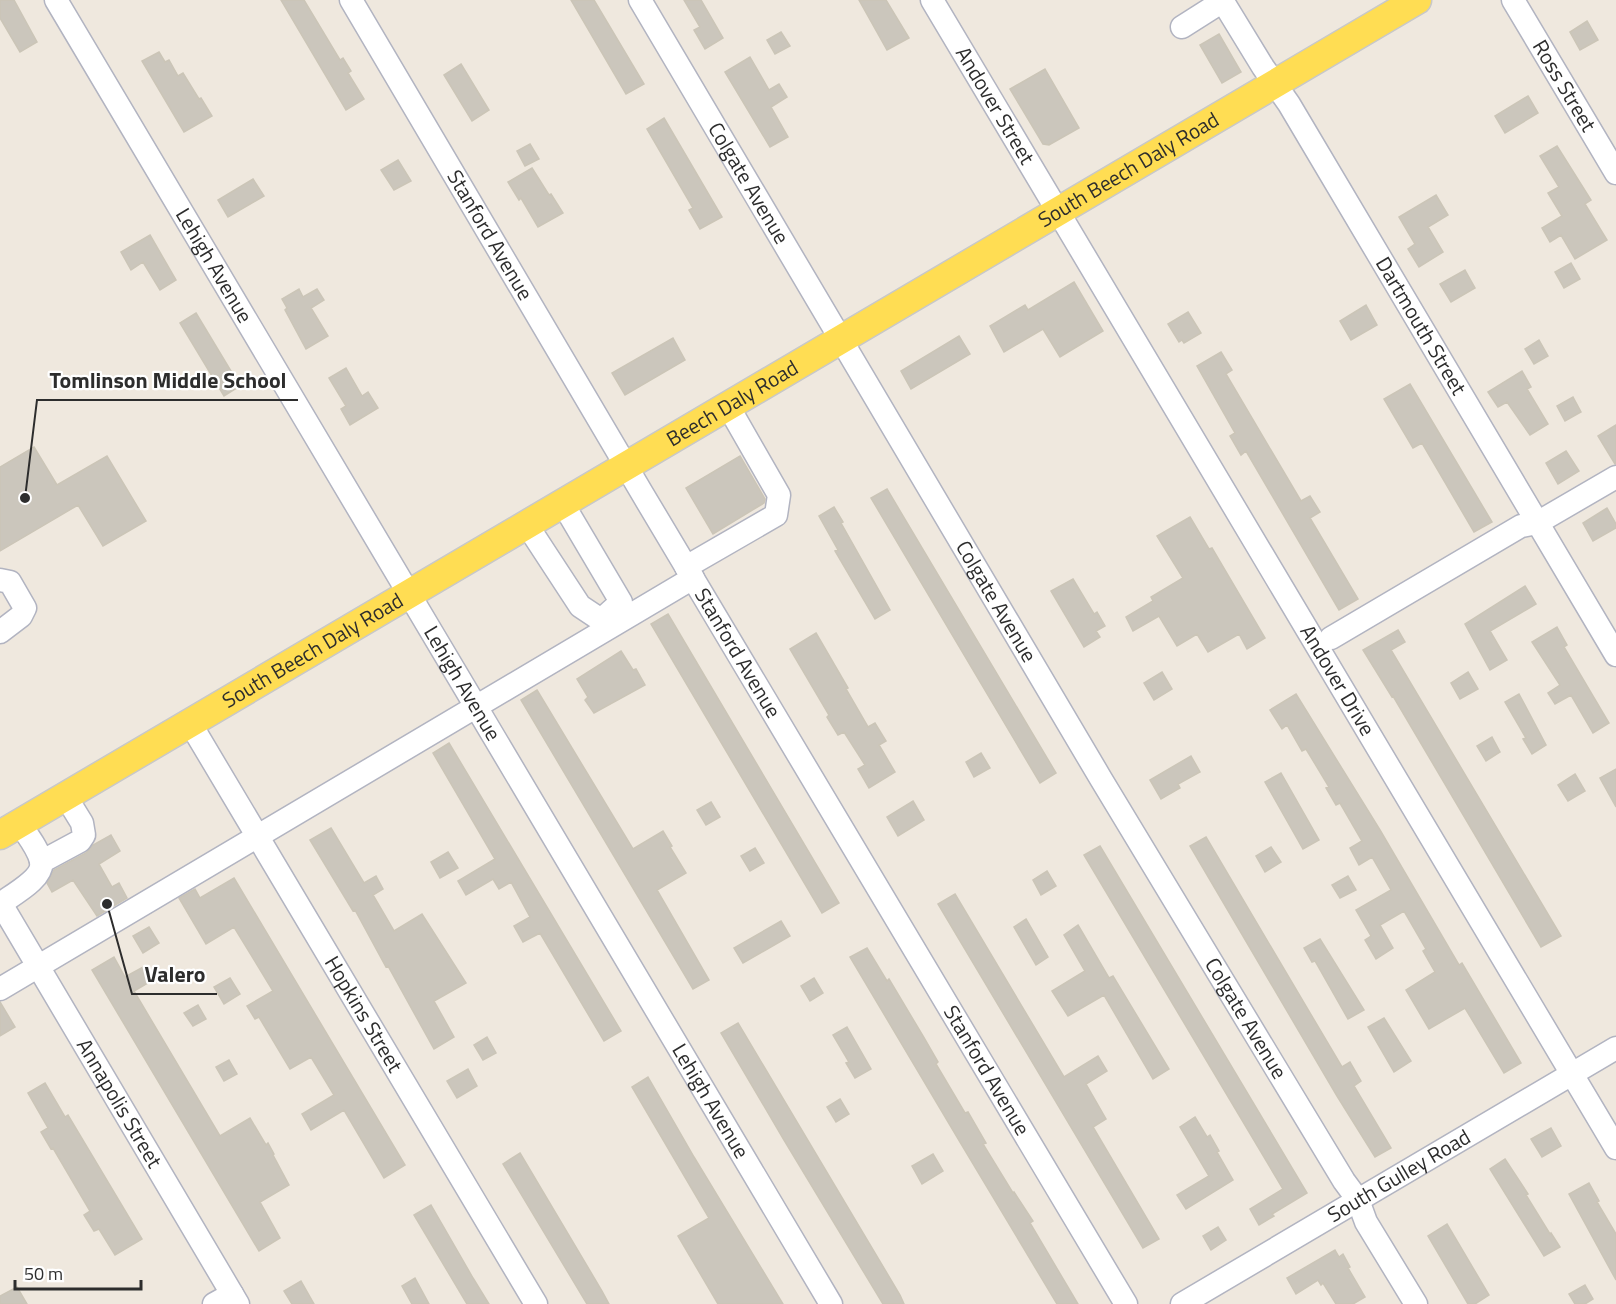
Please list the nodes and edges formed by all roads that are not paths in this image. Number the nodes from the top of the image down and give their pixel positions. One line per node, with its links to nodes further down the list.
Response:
1 (56, 0): 21 (street, Lehigh Avenue)
2 (351, 0): 14 (street, Stanford Avenue)
3 (640, 0): 12 (street, Colgate Avenue)
4 (932, 0): 11 (street, Andover Street)
5 (1223, 0): 8 (street); 9 (street, Dartmouth Street)
6 (1417, 0): 9 (main road, South Beech Daly Road)
7 (1513, 0): 10 (street, Ross Street)
8 (1182, 27)
9 (1275, 83): 11 (main road, South Beech Daly Road); 17 (street, Dartmouth Street)
10 (1616, 173)
11 (1057, 212): 12 (main road, South Beech Daly Road); 35 (street, Andover Drive)
12 (841, 340): 13 (main road, Beech Daly Road); 37 (street, Colgate Avenue)
13 (728, 406): 14 (main road, Beech Daly Road); 19 (street)
14 (626, 466): 16 (main road, South Beech Daly Road); 19 (street, Stanford Avenue)
15 (1616, 477): 17 (street)
16 (563, 504): 18 (main road, South Beech Daly Road); 18 (street)
17 (1537, 523): 23 (street); 24 (street, Dartmouth Street)
18 (527, 525): 21 (main road, South Beech Daly Road)
19 (690, 573): 25 (street); 41 (street, Stanford Avenue)
20 (0, 580): 22 (street)
21 (408, 595): 25 (street, Lehigh Avenue); 26 (main road, South Beech Daly Road)
22 (0, 632)
23 (1331, 638)
24 (1616, 655)
25 (476, 708): 29 (street); 40 (street, Lehigh Avenue)
26 (190, 723): 27 (main road, South Beech Daly Road); 29 (street, Hopkins Street)
27 (66, 797): 28 (main road, South Beech Daly Road); 30 (street)
28 (10, 829): 30 (street)
29 (257, 835): 32 (street); 39 (street, Hopkins Street)
30 (41, 862): 31 (street)
31 (0, 903): 32 (street, Annapolis Street)
32 (38, 966): 33 (street); 38 (street, Annapolis Street)
33 (0, 989)
34 (1616, 1048): 35 (street, South Gulley Road)
35 (1571, 1074): 36 (street, Andover Drive); 37 (street, South Gulley Road)
36 (1616, 1148)
37 (1358, 1200): 42 (street, South Gulley Road); 43 (street, Colgate Avenue)
38 (228, 1301)
39 (536, 1304)
40 (831, 1304)
41 (1126, 1304)
42 (1182, 1304)
43 (1416, 1304)

